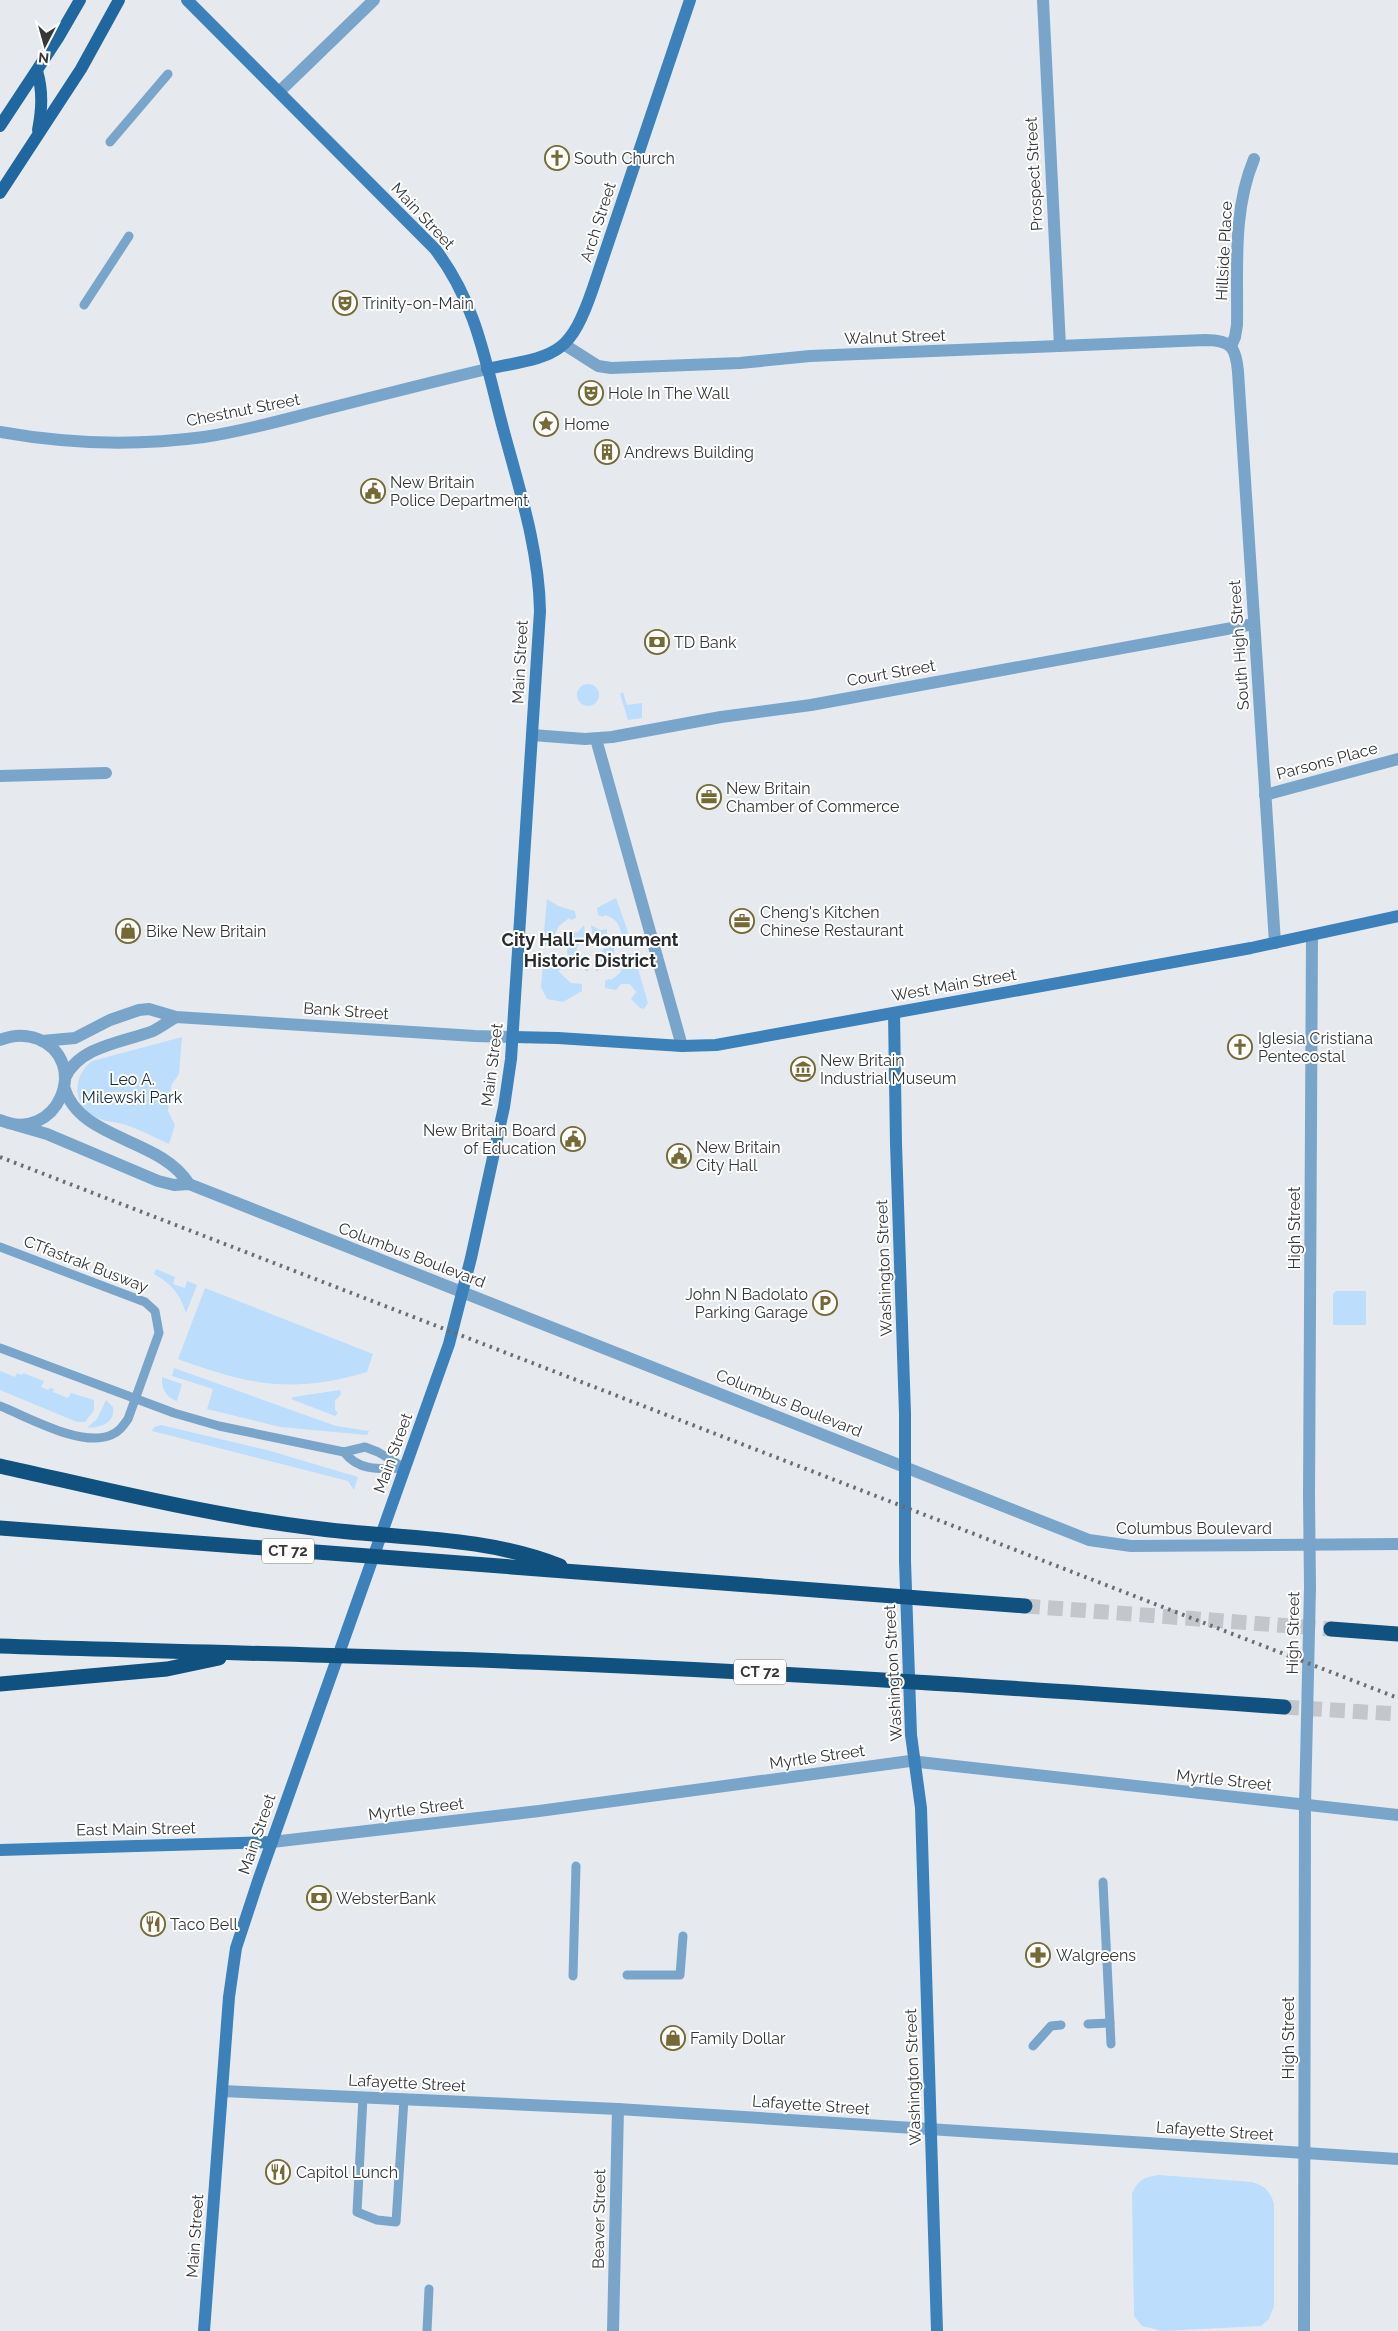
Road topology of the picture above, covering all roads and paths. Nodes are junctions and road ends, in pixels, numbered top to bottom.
1 (80, 0) edge
2 (119, 0) edge
3 (187, 0) edge
4 (374, 0) edge
5 (690, 0) edge
6 (1043, 0) edge
7 (37, 71) junction
8 (168, 74) dead end
9 (279, 92) junction
10 (0, 126) edge
11 (36, 137) junction
12 (110, 142) dead end
13 (1254, 159) dead end
14 (0, 193) edge
15 (129, 236) dead end
16 (84, 305) dead end
17 (564, 345) junction
18 (1060, 346) junction
19 (1231, 346) junction
20 (487, 369) junction
21 (0, 432) edge
22 (1254, 624) junction
23 (532, 736) junction
24 (596, 739) junction
25 (1398, 758) edge
26 (106, 773) dead end
27 (0, 776) edge
28 (1264, 795) junction
29 (1398, 916) edge
30 (1312, 935) junction
31 (1274, 943) junction
32 (894, 1013) junction
33 (176, 1017) junction
34 (513, 1037) junction
35 (0, 1040) edge
36 (42, 1041) junction
37 (682, 1046) junction
38 (65, 1083) junction
39 (0, 1120) edge
40 (16, 1124) junction
41 (189, 1184) junction
42 (0, 1247) edge
43 (463, 1292) junction
44 (0, 1348) edge
45 (135, 1400) junction
46 (0, 1406) edge
47 (344, 1452) junction
48 (0, 1466) edge
49 (905, 1467) junction
50 (405, 1468) junction
51 (0, 1528) edge
52 (1398, 1544) edge
53 (1310, 1545) junction
54 (575, 1572) junction
55 (1025, 1606) tunnel mouth
56 (1331, 1629) tunnel mouth
57 (1398, 1634) edge
58 (0, 1646) edge
59 (234, 1653) junction
60 (0, 1684) edge
61 (1284, 1707) tunnel mouth
62 (915, 1761) junction
63 (1305, 1805) junction
64 (1398, 1815) edge
65 (272, 1842) junction
66 (0, 1850) edge
67 (576, 1866) dead end
68 (1103, 1882) dead end
69 (682, 1936) dead end
70 (627, 1975) dead end
71 (573, 1976) dead end
72 (1110, 2023) junction
73 (1088, 2024) dead end
74 (1061, 2025) dead end
75 (1111, 2044) dead end
76 (1033, 2046) dead end
77 (222, 2090) junction
78 (363, 2097) junction
79 (404, 2099) junction
80 (618, 2109) junction
81 (931, 2128) junction
82 (1304, 2153) junction
83 (1398, 2159) edge
84 (429, 2289) dead end
85 (204, 2331) edge
86 (427, 2331) edge
87 (613, 2331) edge
88 (937, 2331) edge
89 (1304, 2331) edge

1 - 7 main road
2 - 11 main road
3 - 9 main road, Main Street
4 - 9 street
5 - 17 main road, Arch Street
6 - 18 street, Prospect Street
7 - 10 main road
7 - 11 main road
8 - 12 lane
9 - 20 main road, Main Street
11 - 14 main road
13 - 19 street, Hillside Place
15 - 16 lane
17 - 18 street, Walnut Street
17 - 20 main road, Arch Street
18 - 19 street, Walnut Street
19 - 22 street, South High Street
20 - 21 street, Chestnut Street
20 - 23 main road, Main Street
22 - 24 street, Court Street
22 - 28 street, South High Street
23 - 24 street, Court Street
23 - 34 main road, Main Street
24 - 37 street
25 - 28 street, Parsons Place
26 - 27 street
28 - 31 street, South High Street
29 - 30 main road, West Main Street
30 - 31 main road, West Main Street
30 - 53 street, High Street
31 - 32 main road, West Main Street
32 - 37 main road, West Main Street
32 - 49 main road, Washington Street
33 - 34 street, Bank Street
33 - 36 street, Bank Street
33 - 38 street
34 - 37 main road, West Main Street
34 - 43 main road, Main Street
35 - 36 street, Bank Street
36 - 38 street, Columbus Boulevard
38 - 40 street
38 - 41 street, Columbus Boulevard
39 - 40 street, Columbus Boulevard
40 - 41 street, Columbus Boulevard
41 - 43 street, Columbus Boulevard
42 - 45 lane, CTfastrak Busway
43 - 49 street, Columbus Boulevard
43 - 50 main road, Main Street
44 - 45 lane
45 - 46 lane, CTfastrak Busway
45 - 47 lane
47 - 50 lane
47 - 50 lane
48 - 54 highway
49 - 53 street, Columbus Boulevard
49 - 62 main road, Washington Street
50 - 65 main road, Main Street
51 - 54 highway, CT 72
52 - 53 street, Columbus Boulevard
53 - 63 street, High Street
54 - 55 highway, CT 72
56 - 57 highway
58 - 59 highway, CT 72
59 - 60 highway
59 - 61 highway, CT 72
62 - 63 street, Myrtle Street
62 - 65 street, Myrtle Street
62 - 81 main road, Washington Street
63 - 64 street, Myrtle Street
63 - 82 street, High Street
65 - 66 main road, East Main Street
65 - 77 main road, Main Street
67 - 71 lane
68 - 72 lane
69 - 70 lane
72 - 73 lane
72 - 75 lane
74 - 76 lane
77 - 78 street, Lafayette Street
77 - 85 main road, Main Street
78 - 79 street, Lafayette Street
78 - 79 lane
79 - 80 street, Lafayette Street
80 - 81 street, Lafayette Street
80 - 87 street, Beaver Street
81 - 82 street, Lafayette Street
81 - 88 main road, Washington Street
82 - 83 street, Lafayette Street
82 - 89 street, High Street
84 - 86 lane

